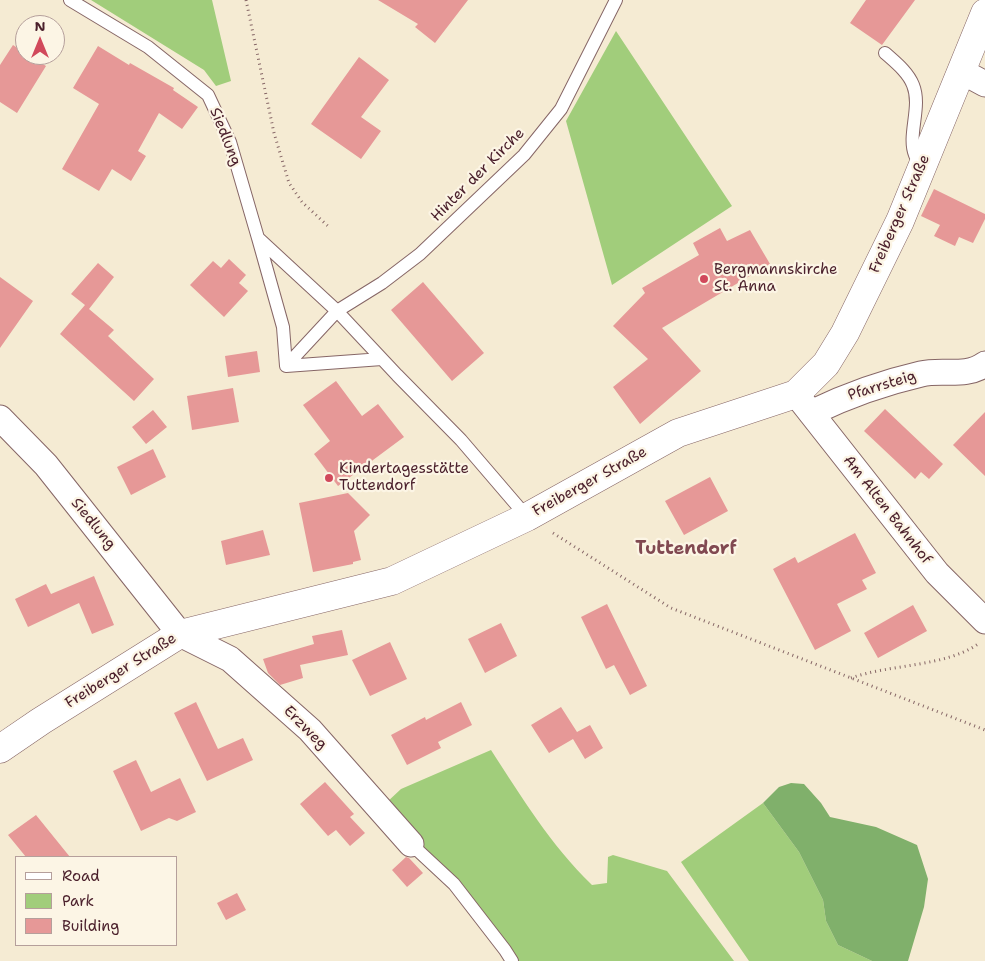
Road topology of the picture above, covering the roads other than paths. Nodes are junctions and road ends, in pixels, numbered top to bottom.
1 (70, 0) edge
2 (616, 0) edge
3 (985, 13) edge
4 (885, 53) dead end
5 (960, 71) junction
6 (985, 84) edge
7 (922, 167) junction
8 (258, 238) junction
9 (337, 311) junction
10 (382, 359) junction
11 (985, 364) edge
12 (286, 366) junction
13 (803, 403) junction
14 (0, 418) edge
15 (527, 517) junction
16 (985, 622) edge
17 (180, 634) junction
18 (0, 749) edge
19 (411, 844) joint
20 (512, 961) edge

1 - 8 lane, Siedlung
2 - 9 lane, Hinter der Kirche
3 - 5 street, Freiberger Straße
4 - 7 lane
5 - 6 street
5 - 7 street, Freiberger Straße
7 - 13 street, Freiberger Straße
8 - 9 lane
8 - 12 lane, Siedlung
9 - 10 lane
9 - 12 lane
10 - 12 lane
10 - 15 lane
11 - 13 street, Pfarrsteig
13 - 15 street, Freiberger Straße
13 - 16 street, Am Alten Bahnhof
14 - 17 street, Siedlung
15 - 17 street, Freiberger Straße
17 - 18 street, Freiberger Straße
17 - 19 street, Erzweg
19 - 20 lane

